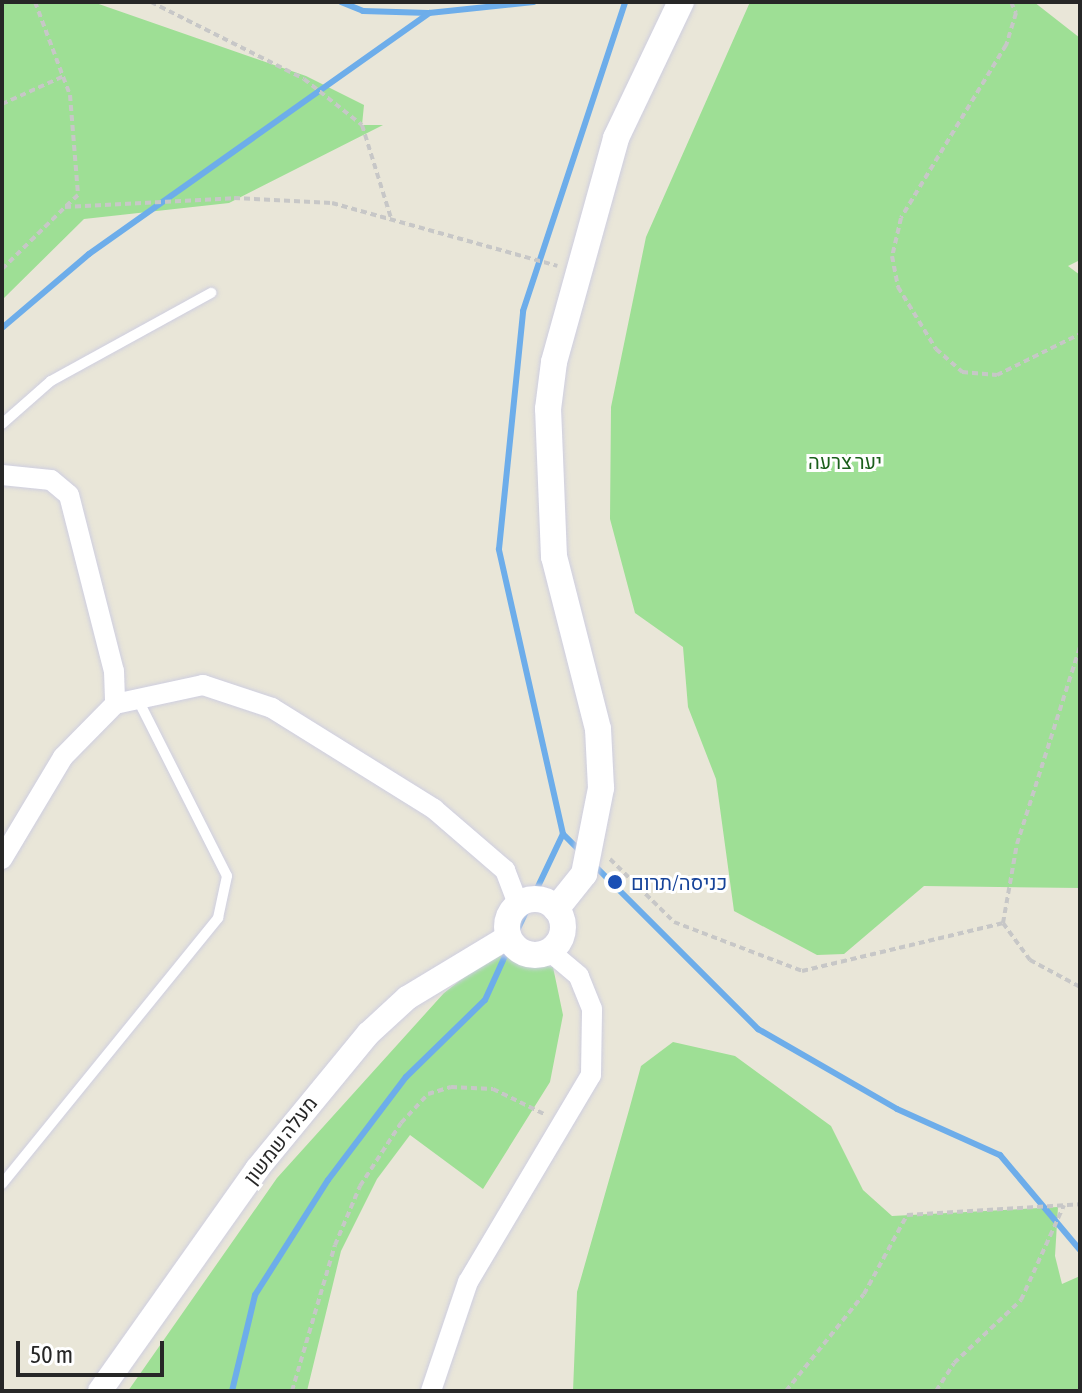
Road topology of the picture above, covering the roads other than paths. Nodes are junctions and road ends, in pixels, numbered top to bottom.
1 (681, 2) edge
2 (211, 293) dead end
3 (2, 424) edge
4 (2, 475) edge
5 (137, 698) junction
6 (115, 704) junction
7 (2, 859) edge
8 (518, 904) junction
9 (556, 909) junction
10 (508, 937) junction
11 (549, 951) junction
12 (2, 1184) edge
13 (100, 1391) edge
14 (431, 1391) edge

1 - 9 main road
2 - 3 lane
4 - 6 street
5 - 6 street
5 - 8 street
5 - 12 lane
6 - 7 street
8 - 9 main road
8 - 10 main road
9 - 11 main road
10 - 11 main road
10 - 13 street, מעלה שמשון
11 - 14 street

